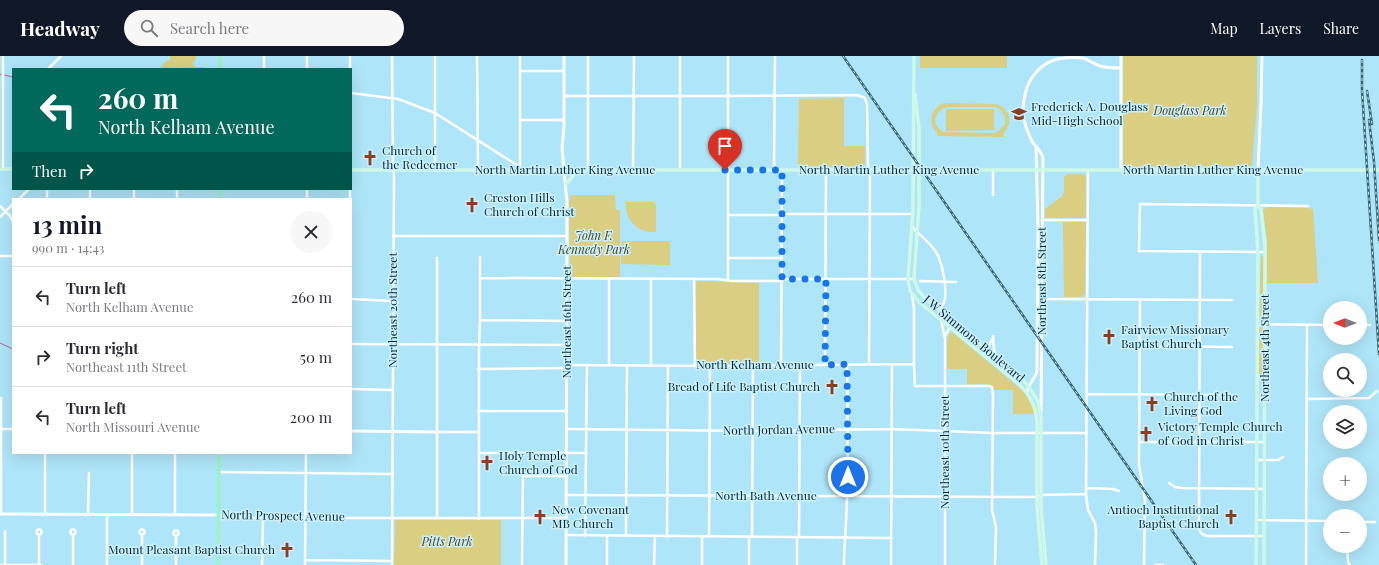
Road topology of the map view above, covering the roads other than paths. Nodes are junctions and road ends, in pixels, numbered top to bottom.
1 (3, 56) edge
2 (61, 56) edge
3 (220, 56) edge
4 (264, 56) edge
5 (307, 56) edge
6 (350, 56) edge
7 (392, 56) edge
8 (435, 56) edge
9 (477, 56) edge
10 (520, 56) edge
11 (564, 56) edge
12 (588, 56) edge
13 (634, 56) edge
14 (680, 56) edge
15 (728, 56) edge
16 (775, 56) edge
17 (914, 56) edge
18 (1121, 56) edge
19 (1262, 56) edge
20 (49, 68) edge
21 (220, 68) edge
22 (264, 68) edge
23 (307, 68) edge
24 (350, 68) edge
25 (1122, 68) junction
26 (520, 71) junction
27 (564, 71) junction
28 (914, 88) junction
29 (352, 93) edge
30 (564, 96) junction
31 (588, 96) junction
32 (634, 96) junction
33 (680, 96) junction
34 (727, 96) junction
35 (774, 96) junction
36 (392, 98) junction
37 (435, 113) junction
38 (520, 120) junction
39 (564, 120) junction
40 (478, 140) junction
41 (1036, 148) junction
42 (2, 169) edge
43 (520, 169) junction
44 (12, 170) edge
45 (352, 170) edge
46 (393, 170) junction
47 (435, 170) junction
48 (478, 170) junction
49 (565, 170) junction
50 (578, 170) junction
51 (588, 170) junction
52 (633, 170) junction
53 (680, 170) junction
54 (728, 170) junction
55 (774, 170) junction
56 (782, 170) junction
57 (826, 170) junction
58 (869, 170) junction
59 (913, 170) junction
60 (919, 170) junction
61 (993, 170) junction
62 (1038, 170) junction
63 (1042, 170) junction
64 (1088, 170) junction
65 (1121, 170) junction
66 (1258, 170) junction
67 (1379, 170) edge
68 (566, 184) junction
69 (28, 190) edge
70 (993, 195) dead end
71 (20, 198) edge
72 (12, 205) edge
73 (1258, 205) junction
74 (0, 206) edge
75 (1308, 206) dead end
76 (6, 212) junction
77 (782, 214) junction
78 (826, 214) junction
79 (870, 214) junction
80 (912, 214) junction
81 (729, 215) junction
82 (0, 217) edge
83 (12, 220) edge
84 (912, 220) junction
85 (1042, 220) junction
86 (1087, 220) junction
87 (917, 232) junction
88 (393, 236) junction
89 (567, 236) junction
90 (1200, 252) junction
91 (1258, 252) junction
92 (1266, 252) junction
93 (0, 256) edge
94 (12, 256) edge
95 (480, 257) dead end
96 (437, 258) dead end
97 (728, 258) junction
98 (782, 258) junction
99 (480, 278) junction
100 (567, 279) junction
101 (609, 279) junction
102 (651, 279) junction
103 (694, 279) junction
104 (826, 279) junction
105 (869, 279) junction
106 (908, 279) junction
107 (914, 279) junction
108 (728, 280) junction
109 (782, 280) junction
110 (920, 282) dead end
111 (944, 282) junction
112 (956, 282) dead end
113 (912, 293) junction
114 (352, 299) edge
115 (1042, 299) junction
116 (1087, 299) junction
117 (1140, 300) junction
118 (1200, 300) junction
119 (1232, 300) dead end
120 (393, 301) junction
121 (922, 304) junction
122 (914, 309) junction
123 (939, 310) junction
124 (949, 318) junction
125 (480, 320) junction
126 (941, 320) junction
127 (567, 321) junction
128 (1258, 324) junction
129 (1265, 324) junction
130 (1307, 325) junction
131 (1323, 325) edge
132 (950, 327) junction
133 (945, 339) junction
134 (352, 344) edge
135 (393, 344) junction
136 (436, 344) junction
137 (479, 344) junction
138 (567, 345) junction
139 (1140, 346) junction
140 (1200, 347) junction
141 (1232, 347) dead end
142 (988, 350) junction
143 (987, 358) junction
144 (1000, 361) junction
145 (847, 364) junction
146 (869, 364) junction
147 (892, 364) junction
148 (914, 364) junction
149 (587, 365) junction
150 (609, 365) junction
151 (627, 365) junction
152 (753, 365) junction
153 (781, 365) junction
154 (800, 365) junction
155 (825, 365) junction
156 (567, 366) junction
157 (651, 366) junction
158 (668, 366) junction
159 (695, 366) junction
160 (710, 366) junction
161 (478, 369) junction
162 (1257, 378) junction
163 (1265, 378) junction
164 (1028, 385) junction
165 (945, 386) junction
166 (352, 389) edge
167 (393, 390) junction
168 (1377, 391) dead end
169 (1027, 393) junction
170 (1087, 394) junction
171 (1140, 394) junction
172 (1200, 394) junction
173 (1232, 394) dead end
174 (1, 398) edge
175 (1307, 399) junction
176 (478, 411) junction
177 (567, 411) junction
178 (1041, 416) junction
179 (1257, 422) junction
180 (1264, 422) junction
181 (1, 429) edge
182 (12, 429) edge
183 (567, 429) junction
184 (586, 429) junction
185 (668, 429) junction
186 (848, 429) junction
187 (892, 429) junction
188 (626, 430) junction
189 (352, 431) edge
190 (393, 431) junction
191 (710, 431) junction
192 (752, 431) junction
193 (799, 431) junction
194 (436, 432) junction
195 (479, 432) junction
196 (945, 432) junction
197 (992, 433) junction
198 (1039, 433) junction
199 (1087, 433) junction
200 (1139, 442) junction
201 (1200, 442) junction
202 (1257, 442) junction
203 (1264, 442) junction
204 (566, 452) junction
205 (479, 453) junction
206 (586, 453) junction
207 (45, 454) edge
208 (132, 454) edge
209 (176, 454) edge
210 (219, 454) edge
211 (306, 454) edge
212 (1283, 457) dead end
213 (1257, 460) junction
214 (1264, 460) junction
215 (218, 472) junction
216 (89, 473) dead end
217 (306, 473) junction
218 (393, 474) junction
219 (566, 476) junction
220 (1169, 483) dead end
221 (1086, 488) junction
222 (1199, 488) junction
223 (1256, 489) junction
224 (1264, 489) junction
225 (1119, 491) dead end
226 (1086, 494) junction
227 (566, 495) junction
228 (586, 495) junction
229 (847, 495) junction
230 (892, 495) junction
231 (626, 496) junction
232 (668, 496) junction
233 (710, 496) junction
234 (752, 496) junction
235 (799, 496) junction
236 (946, 496) junction
237 (993, 496) junction
238 (1039, 496) junction
239 (0, 514) edge
240 (45, 514) junction
241 (88, 514) junction
242 (107, 514) junction
243 (132, 514) junction
244 (175, 514) junction
245 (219, 515) junction
246 (263, 518) junction
247 (305, 518) junction
248 (392, 518) junction
249 (437, 518) junction
250 (566, 518) junction
251 (479, 519) junction
252 (523, 519) junction
253 (1256, 520) junction
254 (1264, 520) junction
255 (1306, 521) junction
256 (1323, 521) edge
257 (1367, 522) edge
258 (1375, 522) dead end
259 (5, 531) dead end
260 (39, 535) dead end
261 (73, 535) dead end
262 (142, 535) dead end
263 (176, 535) dead end
264 (566, 536) junction
265 (585, 536) junction
266 (607, 536) junction
267 (626, 536) junction
268 (654, 536) junction
269 (1256, 536) junction
270 (1264, 536) junction
271 (667, 537) junction
272 (702, 537) junction
273 (709, 537) junction
274 (751, 537) junction
275 (798, 537) junction
276 (845, 537) junction
277 (891, 538) junction
278 (1347, 553) edge
279 (305, 560) junction
280 (392, 561) junction
281 (0, 565) edge
282 (5, 565) edge
283 (40, 565) edge
284 (73, 565) edge
285 (107, 565) edge
286 (142, 565) edge
287 (176, 565) edge
288 (218, 565) edge
289 (262, 565) edge
290 (305, 565) edge
291 (392, 565) edge
292 (522, 565) edge
293 (566, 565) edge
294 (607, 565) edge
295 (654, 565) edge
296 (702, 565) edge
297 (749, 565) edge
298 (797, 565) edge
299 (844, 565) edge
300 (890, 565) edge
301 (945, 565) edge
302 (995, 565) edge
303 (1042, 565) edge
304 (1046, 565) edge
305 (1095, 565) edge
306 (1144, 565) edge
307 (1155, 565) edge
308 (1163, 565) edge
309 (1256, 565) edge
310 (1264, 565) edge
311 (1306, 565) edge
312 (1350, 565) edge

1 - 42 street
2 - 20 street
3 - 21 main road
4 - 22 street
5 - 23 street
6 - 24 street
7 - 36 street, Northeast 20th Street
8 - 37 street
9 - 40 street
10 - 26 street
11 - 27 street, Northeast 16th Street
12 - 31 street
13 - 32 street
14 - 33 street
15 - 34 street
16 - 35 street
17 - 28 main road
18 - 25 street
19 - 66 street, Northeast 4th Street
25 - 41 street, Northeast 8th Street
25 - 65 street
26 - 27 street
26 - 38 street
27 - 30 street, Northeast 16th Street
28 - 59 main road
28 - 60 main road
29 - 36 street
30 - 31 street
30 - 39 street, Northeast 16th Street
31 - 32 street
31 - 51 street
32 - 33 street
32 - 52 street
33 - 34 street
33 - 53 street
34 - 35 street
34 - 54 street
35 - 55 street
35 - 58 street
36 - 37 street
36 - 46 street, Northeast 20th Street
37 - 40 street
37 - 47 street
38 - 39 street
38 - 43 street
39 - 49 street, Northeast 16th Street
40 - 43 street
40 - 48 street
41 - 62 street, Northeast 8th Street
41 - 63 street, Northeast 8th Street
42 - 44 main road
43 - 48 main road, North Martin Luther King Avenue
43 - 49 main road, North Martin Luther King Avenue
45 - 46 main road, North Martin Luther King Avenue
46 - 47 main road, North Martin Luther King Avenue
46 - 88 street, Northeast 20th Street
47 - 48 main road, North Martin Luther King Avenue
49 - 50 main road, North Martin Luther King Avenue
49 - 68 street, Northeast 16th Street
50 - 51 main road, North Martin Luther King Avenue
50 - 68 main road
51 - 52 main road, North Martin Luther King Avenue
52 - 53 main road, North Martin Luther King Avenue
53 - 54 main road, North Martin Luther King Avenue
54 - 55 main road, North Martin Luther King Avenue
54 - 81 street
55 - 56 main road, North Martin Luther King Avenue
56 - 57 main road, North Martin Luther King Avenue
56 - 77 street
57 - 58 main road, North Martin Luther King Avenue
57 - 78 street
58 - 59 main road, North Martin Luther King Avenue
58 - 79 street
59 - 60 main road, North Martin Luther King Avenue
59 - 80 main road
60 - 61 main road, North Martin Luther King Avenue
60 - 87 main road
61 - 62 main road, North Martin Luther King Avenue
61 - 70 street
62 - 63 main road, North Martin Luther King Avenue
62 - 164 street, Northeast 8th Street
63 - 64 main road, North Martin Luther King Avenue
63 - 85 street, Northeast 8th Street
64 - 65 main road, North Martin Luther King Avenue
64 - 86 street
65 - 66 main road, North Martin Luther King Avenue
66 - 67 main road, North Martin Luther King Avenue
66 - 73 main road, Northeast 4th Street
68 - 89 street, Northeast 16th Street
69 - 71 street
72 - 76 street
73 - 75 street
73 - 90 street
73 - 91 main road, Northeast 4th Street
73 - 92 main road, Northeast 4th Street
74 - 76 street
76 - 82 street
76 - 83 street
77 - 78 street
77 - 81 street
77 - 98 street
78 - 79 street
78 - 104 street
79 - 80 street
79 - 105 street
80 - 84 main road
81 - 97 street
84 - 87 street
84 - 106 main road
85 - 86 street
85 - 115 street, Northeast 8th Street
86 - 116 street
87 - 107 main road
87 - 111 street
88 - 89 street
88 - 120 street, Northeast 20th Street
89 - 100 street, Northeast 16th Street
90 - 91 street
90 - 118 street
91 - 92 street
91 - 128 main road, Northeast 4th Street
92 - 129 main road, Northeast 4th Street
93 - 94 street
95 - 99 street
96 - 136 street
97 - 98 street
97 - 108 street
98 - 109 street
99 - 100 street
99 - 125 street
100 - 101 street
100 - 127 street, Northeast 16th Street
101 - 102 street
101 - 150 street
102 - 103 street
102 - 157 street
103 - 108 street
103 - 159 street
104 - 105 street
104 - 109 street
104 - 155 street
105 - 106 street
105 - 146 street
106 - 107 street
106 - 113 main road
107 - 123 main road, J W Simmons Boulevard
108 - 109 street
109 - 153 street
110 - 111 street
111 - 112 street
111 - 123 street
113 - 121 main road, J W Simmons Boulevard
113 - 122 street
114 - 120 street
115 - 116 street
115 - 178 street, Northeast 8th Street
116 - 117 street
116 - 170 street
117 - 118 street
117 - 139 street
118 - 119 street
118 - 140 street
120 - 135 street, Northeast 20th Street
121 - 122 street
121 - 126 main road, J W Simmons Boulevard
122 - 148 street
123 - 124 main road, J W Simmons Boulevard
124 - 132 street, Northeast 10th Street
124 - 142 main road, J W Simmons Boulevard
125 - 127 street
125 - 137 street
126 - 132 main road, J W Simmons Boulevard
126 - 133 street, Northeast 10th Street
127 - 138 street, Northeast 16th Street
128 - 129 street
128 - 162 main road, Northeast 4th Street
129 - 130 street
129 - 163 main road, Northeast 4th Street
130 - 131 street
130 - 175 street
132 - 133 street, Northeast 10th Street
132 - 143 main road, J W Simmons Boulevard
133 - 165 street, Northeast 10th Street
134 - 135 street
135 - 136 street
135 - 167 street, Northeast 20th Street
136 - 137 street
136 - 194 street
137 - 138 street
137 - 161 street
138 - 156 street, Northeast 16th Street
139 - 140 street
139 - 171 street
140 - 141 street
140 - 172 street
142 - 143 street
142 - 144 main road, J W Simmons Boulevard
142 - 144 street
143 - 169 main road, J W Simmons Boulevard
144 - 164 main road, J W Simmons Boulevard
145 - 146 street, North Kelham Avenue
145 - 155 street, North Kelham Avenue
145 - 186 street
146 - 147 street, North Kelham Avenue
147 - 148 street, North Kelham Avenue
147 - 187 street
148 - 165 street
149 - 150 street, North Kelham Avenue
149 - 156 street, North Kelham Avenue
149 - 184 street
150 - 151 street, North Kelham Avenue
151 - 157 street, North Kelham Avenue
151 - 188 street
152 - 153 street, North Kelham Avenue
152 - 160 street, North Kelham Avenue
152 - 192 street
153 - 154 street, North Kelham Avenue
154 - 155 street, North Kelham Avenue
154 - 193 street
156 - 161 street, North Kelham Avenue
156 - 177 street, Northeast 16th Street
157 - 158 street, North Kelham Avenue
158 - 159 street, North Kelham Avenue
158 - 185 street
159 - 160 street, North Kelham Avenue
160 - 191 street
161 - 176 street
162 - 163 main road
162 - 179 main road, Northeast 4th Street
163 - 180 main road, Northeast 4th Street
164 - 169 street, Northeast 8th Street
164 - 178 main road, J W Simmons Boulevard
165 - 196 street, Northeast 10th Street
165 - 197 street
166 - 167 street
167 - 190 street, Northeast 20th Street
168 - 175 street
169 - 198 main road, J W Simmons Boulevard
170 - 171 street
170 - 199 street
171 - 172 street
171 - 200 street
172 - 173 street
172 - 201 street
174 - 181 street
175 - 255 street
176 - 177 street
176 - 195 street
177 - 183 street, Northeast 16th Street
178 - 198 main road, J W Simmons Boulevard
179 - 180 main road
179 - 202 main road, Northeast 4th Street
180 - 203 main road, Northeast 4th Street
181 - 182 street
181 - 239 street
183 - 184 street, North Jordan Avenue
183 - 204 street, Northeast 16th Street
184 - 188 street, North Jordan Avenue
184 - 206 street
185 - 188 street, North Jordan Avenue
185 - 191 street, North Jordan Avenue
185 - 232 street
186 - 187 street, North Jordan Avenue
186 - 193 street, North Jordan Avenue
186 - 229 street
187 - 196 street, North Jordan Avenue
187 - 230 street
188 - 231 street
189 - 190 street
190 - 194 street
190 - 218 street, Northeast 20th Street
191 - 192 street, North Jordan Avenue
191 - 233 street
192 - 193 street, North Jordan Avenue
192 - 234 street
193 - 235 street
194 - 195 street
194 - 249 street
195 - 205 street
196 - 197 street, North Jordan Avenue
196 - 236 street, Northeast 10th Street
197 - 198 street, North Jordan Avenue
197 - 237 street
198 - 199 street, North Jordan Avenue
198 - 238 main road
199 - 221 street
200 - 201 street
200 - 306 street
201 - 202 street
201 - 222 street
202 - 203 street
202 - 213 main road, Northeast 4th Street
203 - 214 main road, Northeast 4th Street
204 - 205 street
204 - 206 street
204 - 219 street, Northeast 16th Street
205 - 251 street
206 - 228 street
207 - 240 street
208 - 243 street
209 - 244 street
210 - 215 main road
211 - 217 street
212 - 214 street
213 - 214 street
213 - 223 main road, Northeast 4th Street
214 - 224 main road, Northeast 4th Street
215 - 217 street
215 - 245 main road
216 - 241 street
217 - 218 street
217 - 247 street
218 - 248 street, Northeast 20th Street
219 - 227 street, Northeast 16th Street
219 - 252 street
220 - 222 street
221 - 225 street
221 - 226 street
222 - 223 street
222 - 269 street
223 - 224 street
223 - 253 main road, Northeast 4th Street
224 - 254 main road, Northeast 4th Street
226 - 238 street, North Bath Avenue
226 - 305 street
227 - 228 street, North Bath Avenue
227 - 250 street, Northeast 16th Street
228 - 231 street, North Bath Avenue
228 - 265 street
229 - 230 street, North Bath Avenue
229 - 235 street, North Bath Avenue
229 - 276 street
230 - 236 street, North Bath Avenue
230 - 277 street
231 - 232 street, North Bath Avenue
231 - 267 street
232 - 233 street, North Bath Avenue
232 - 271 street
233 - 234 street, North Bath Avenue
233 - 273 street
234 - 235 street, North Bath Avenue
234 - 274 street
235 - 275 street
236 - 237 street, North Bath Avenue
236 - 301 street, Northeast 10th Street
237 - 238 street, North Bath Avenue
237 - 302 street
238 - 303 main road
238 - 304 main road
239 - 240 street, North Prospect Avenue
240 - 241 street, North Prospect Avenue
241 - 242 street, North Prospect Avenue
242 - 243 street, North Prospect Avenue
242 - 285 street
243 - 244 street, North Prospect Avenue
244 - 245 street, North Prospect Avenue
245 - 246 street, North Prospect Avenue
245 - 288 main road
246 - 247 street, North Prospect Avenue
246 - 289 street
247 - 248 street, North Prospect Avenue
247 - 279 street
248 - 249 street, North Prospect Avenue
248 - 280 street, Northeast 20th Street
249 - 251 street, North Prospect Avenue
250 - 252 street, North Prospect Avenue
250 - 264 street, Northeast 16th Street
251 - 252 street, North Prospect Avenue
252 - 292 street
253 - 254 street
253 - 269 main road, Northeast 4th Street
254 - 255 street
254 - 270 main road, Northeast 4th Street
255 - 256 street
255 - 311 street
257 - 258 street
259 - 282 street
260 - 283 street
261 - 284 street
262 - 286 street
263 - 287 street
264 - 265 street
264 - 293 street, Northeast 16th Street
265 - 266 street
266 - 267 street
266 - 294 street
267 - 268 street
268 - 271 street
268 - 295 street
269 - 270 street
269 - 309 main road, Northeast 4th Street
270 - 310 main road, Northeast 4th Street
271 - 272 street
272 - 273 street
272 - 296 street
273 - 274 street
274 - 275 street
274 - 297 street
275 - 276 street
275 - 298 street
276 - 277 street
276 - 299 street
277 - 300 street
278 - 312 street
279 - 280 street
279 - 290 street
280 - 291 street, Northeast 20th Street
281 - 282 street
282 - 283 street
307 - 308 street

